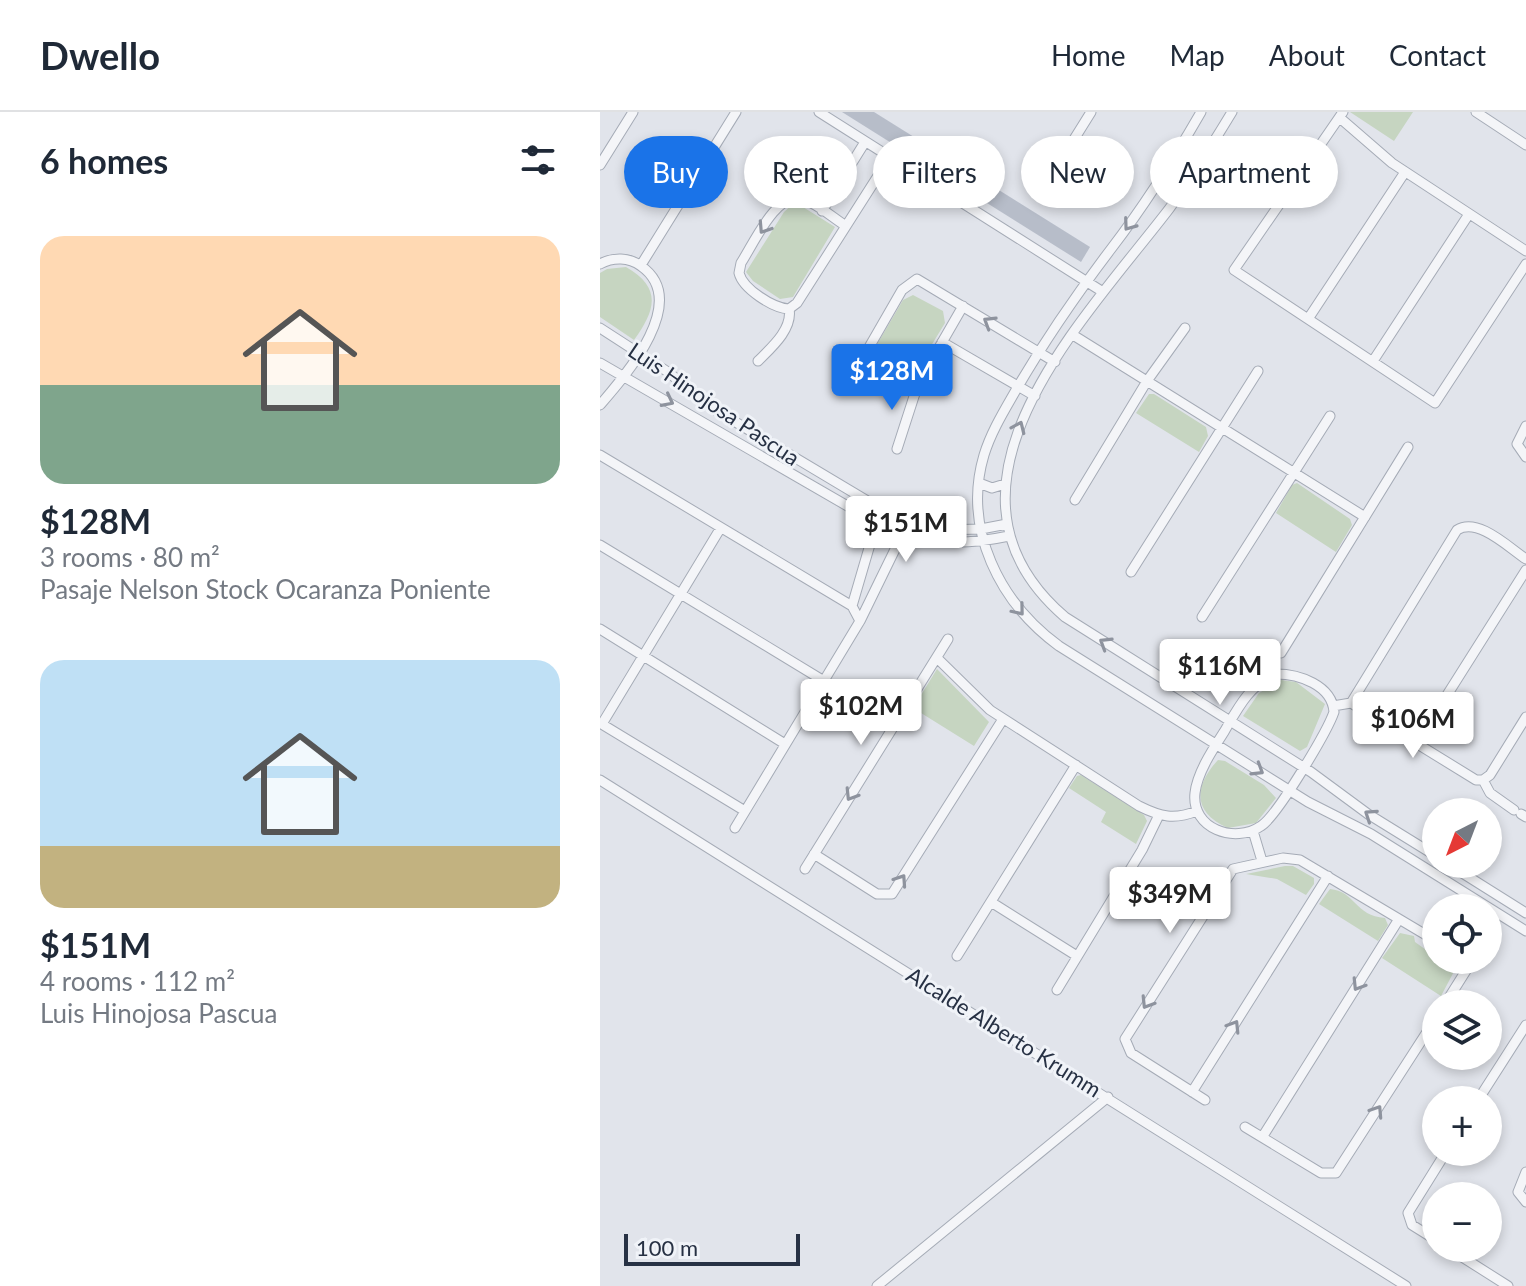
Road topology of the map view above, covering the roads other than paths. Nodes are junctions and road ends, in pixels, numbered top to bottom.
1 (633, 112) edge
2 (736, 112) edge
3 (819, 112) edge
4 (1091, 112) edge
5 (1201, 112) edge
6 (1232, 112) edge
7 (1476, 112) edge
8 (1342, 115) edge
9 (1076, 136) edge
10 (865, 142) junction
11 (1526, 145) edge
12 (873, 147) edge
13 (600, 165) edge
14 (1405, 172) junction
15 (873, 184) edge
16 (970, 208) edge
17 (822, 211) junction
18 (1469, 214) junction
19 (846, 226) junction
20 (1526, 251) edge
21 (600, 264) edge
22 (1526, 264) edge
23 (641, 265) junction
24 (1085, 281) junction
25 (1103, 292) junction
26 (963, 306) junction
27 (789, 309) junction
28 (1308, 319) junction
29 (600, 328) edge
30 (1185, 328) dead end
31 (1073, 335) junction
32 (942, 342) junction
33 (1038, 352) junction
34 (639, 353) junction
35 (758, 361) dead end
36 (864, 361) junction
37 (1373, 361) junction
38 (1055, 362) junction
39 (600, 363) edge
40 (1258, 371) dead end
41 (622, 377) junction
42 (1147, 381) junction
43 (918, 384) junction
44 (1018, 386) junction
45 (844, 390) dead end
46 (1035, 396) junction
47 (600, 405) edge
48 (1330, 416) dead end
49 (1526, 426) edge
50 (1222, 428) junction
51 (1408, 447) dead end
52 (897, 449) dead end
53 (600, 455) edge
54 (1526, 457) edge
55 (1294, 472) junction
56 (979, 483) junction
57 (1005, 484) junction
58 (1075, 500) dead end
59 (1365, 517) junction
60 (876, 524) junction
61 (1007, 524) junction
62 (720, 529) junction
63 (981, 529) junction
64 (902, 535) junction
65 (1009, 536) junction
66 (984, 541) junction
67 (600, 545) edge
68 (1526, 559) edge
69 (1526, 570) edge
70 (1131, 572) dead end
71 (681, 594) junction
72 (852, 606) junction
73 (1202, 617) dead end
74 (860, 621) junction
75 (600, 629) edge
76 (948, 639) dead end
77 (1281, 653) dead end
78 (643, 656) junction
79 (937, 658) junction
80 (824, 681) junction
81 (1351, 703) junction
82 (1442, 703) dead end
83 (1333, 706) junction
84 (1526, 717) edge
85 (1003, 719) junction
86 (1230, 721) junction
87 (601, 723) edge
88 (785, 744) junction
89 (1216, 745) junction
90 (1076, 765) junction
91 (1302, 767) junction
92 (600, 780) edge
93 (1483, 780) junction
94 (1289, 789) junction
95 (745, 811) junction
96 (1197, 811) junction
97 (1520, 814) edge
98 (1159, 815) junction
99 (735, 828) dead end
100 (1253, 831) junction
101 (1422, 847) edge
102 (814, 854) junction
103 (1262, 861) junction
104 (805, 869) dead end
105 (1328, 876) junction
106 (1470, 878) edge
107 (991, 902) junction
108 (1526, 913) edge
109 (1399, 919) junction
110 (1526, 931) edge
111 (1422, 933) edge
112 (957, 956) dead end
113 (1077, 956) junction
114 (1057, 990) dead end
115 (1526, 1025) edge
116 (1422, 1040) edge
117 (1487, 1086) edge
118 (1192, 1092) junction
119 (1108, 1097) junction
120 (1205, 1100) dead end
121 (1245, 1127) dead end
122 (1263, 1136) junction
123 (1526, 1172) edge
124 (1422, 1191) edge
125 (1526, 1202) edge
126 (1422, 1231) edge
127 (1470, 1262) edge
128 (877, 1286) edge
129 (1406, 1286) edge
130 (1508, 1286) edge

1 - 13 street
2 - 23 street
3 - 10 street
4 - 9 street
5 -> 24 street
6 - 25 street
7 - 11 street
8 - 14 street
8 - 28 street
10 - 12 street
10 - 17 street
14 - 18 street
14 - 28 street
15 - 19 street
16 - 24 street
17 - 19 street
17 -> 27 street
18 - 20 street
18 - 37 street
19 - 27 street
21 - 23 street
22 - 37 street
23 - 34 street
24 - 25 street
24 - 33 street
25 - 31 street
26 - 32 street
33 -> 26 street
26 - 36 street
27 - 35 street
28 - 37 street
29 - 34 street, Luis Hinojosa Pascua
30 - 42 street
31 - 38 street
31 - 42 street
32 - 43 street
32 - 44 street
33 - 38 street
33 - 44 street
34 - 41 street
34 - 63 street, Luis Hinojosa Pascua
36 - 43 street
36 - 45 street
38 - 46 street
39 - 41 street, Luis Hinojosa Pascua
40 - 50 street
41 - 47 street
41 -> 60 street, Luis Hinojosa Pascua
42 - 50 street
42 - 58 street
43 - 52 street
44 - 46 street
44 - 56 street
57 -> 46 street
48 - 55 street
49 - 54 street
50 - 55 street
50 - 70 street
51 - 59 street
53 - 62 street
55 - 59 street
55 - 73 street
56 - 57 street
56 - 63 street
57 - 61 street
59 - 77 street
60 - 64 street, Luis Hinojosa Pascua
60 - 72 street
61 - 63 street, Luis Hinojosa Pascua
61 - 65 street
62 - 71 street
62 - 72 street
63 - 66 street
64 - 66 street, Luis Hinojosa Pascua
64 - 74 street
65 - 66 street, Luis Hinojosa Pascua
86 -> 65 street
66 -> 89 street
67 - 71 street
68 - 81 street
69 - 82 street
71 - 78 street
71 - 80 street
72 - 74 street
74 - 80 street
75 - 78 street
76 - 79 street
78 - 87 street
78 - 88 street
79 - 85 street
79 -> 102 street
80 - 88 street
81 - 83 street
81 - 93 street
83 - 86 street
83 - 91 street
84 - 93 street
85 - 90 street
102 -> 85 street
86 - 89 street
86 - 91 street
87 - 95 street
88 - 95 street
89 -> 94 street
89 - 96 street
90 - 98 street
90 - 107 street
91 - 94 street
101 -> 91 street
92 - 119 street, Alcalde Alberto Krumm
93 - 97 street
94 - 100 street
94 - 110 street
95 - 99 street
96 - 98 street
96 - 100 street
98 - 113 street
100 - 103 street
102 - 104 street
103 - 105 street
103 -> 118 street
105 - 109 street
118 -> 105 street
106 - 108 street
107 - 112 street
107 - 113 street
109 - 111 street
109 -> 122 street
113 - 114 street
115 - 117 street
122 -> 116 street
118 - 120 street
119 - 128 street
119 - 129 street, Alcalde Alberto Krumm
121 - 122 street
123 - 125 street
124 - 126 street
127 - 130 street

